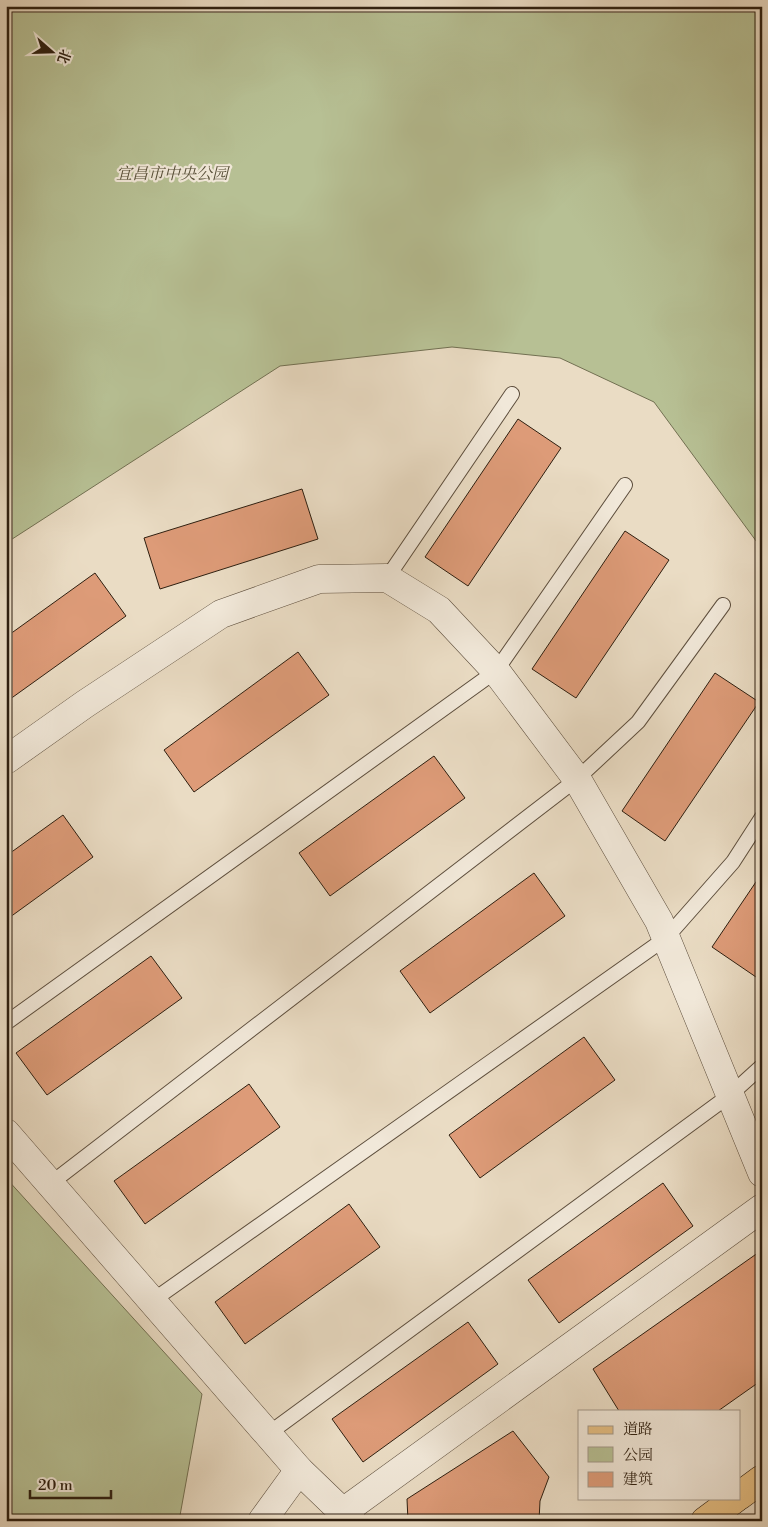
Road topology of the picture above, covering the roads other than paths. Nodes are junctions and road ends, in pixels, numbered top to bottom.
1 (512, 394) dead end
2 (625, 485) dead end
3 (386, 578) junction
4 (723, 605) dead end
5 (496, 671) junction
6 (6, 760) edge
7 (577, 779) junction
8 (762, 817) edge
9 (666, 938) junction
10 (6, 1023) edge
11 (762, 1066) edge
12 (730, 1096) junction
13 (6, 1133) edge
14 (762, 1173) edge
15 (50, 1184) junction
16 (762, 1208) edge
17 (152, 1301) junction
18 (268, 1434) junction
19 (298, 1470) junction
20 (762, 1479) edge
21 (740, 1495) edge
22 (733, 1500) edge
23 (347, 1516) edge
24 (262, 1521) edge
25 (705, 1521) edge

1 - 3 lane
2 - 5 lane
3 - 5 street
3 - 6 street
4 - 7 lane
5 - 7 street
5 - 10 lane
7 - 9 street
7 - 15 lane
8 - 9 lane
9 - 12 street
9 - 17 lane
11 - 12 lane
12 - 14 street
12 - 18 lane
13 - 15 street
15 - 17 street
16 - 23 street
17 - 18 street
18 - 19 street
19 - 23 street
19 - 24 street
20 - 21 main road
22 - 25 main road

